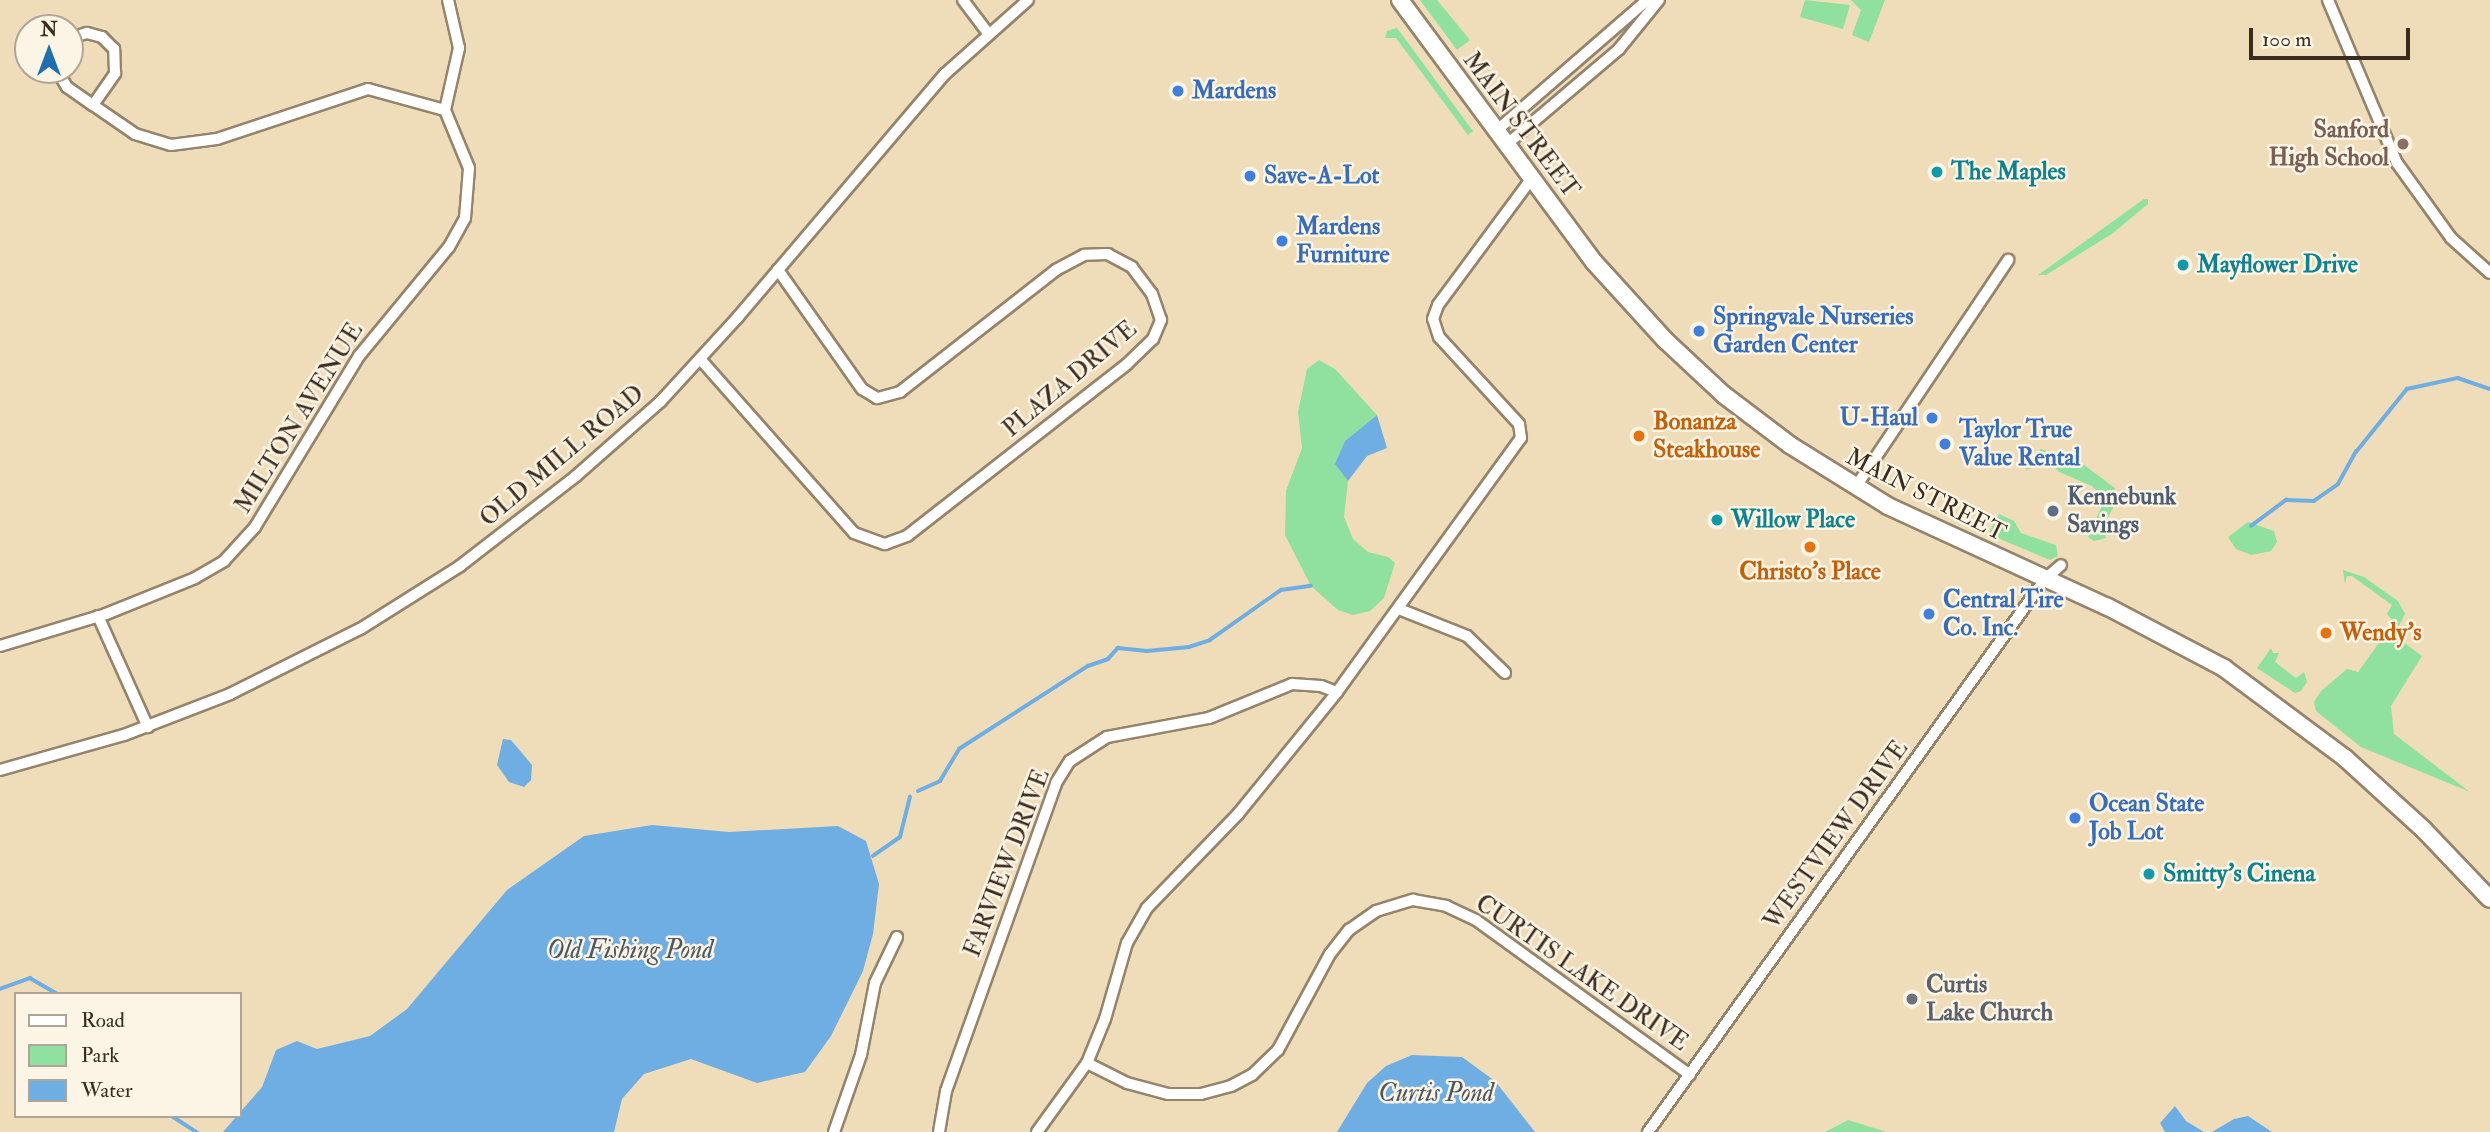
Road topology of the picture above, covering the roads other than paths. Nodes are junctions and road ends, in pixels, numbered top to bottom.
1 (448, 0) edge
2 (963, 0) edge
3 (1028, 0) edge
4 (1400, 0) edge
5 (1647, 0) edge
6 (1659, 0) edge
7 (2328, 0) edge
8 (987, 32) junction
9 (84, 34) edge
10 (65, 84) edge
11 (93, 105) junction
12 (445, 110) junction
13 (1496, 131) junction
14 (1506, 145) junction
15 (1532, 178) junction
16 (2008, 260) dead end
17 (778, 270) junction
18 (2490, 272) edge
19 (701, 360) junction
20 (1855, 488) junction
21 (2061, 565) dead end
22 (2045, 579) junction
23 (1399, 609) junction
24 (98, 616) junction
25 (0, 646) edge
26 (1505, 673) dead end
27 (1337, 692) junction
28 (148, 727) junction
29 (0, 770) edge
30 (2490, 899) edge
31 (897, 937) dead end
32 (1087, 1063) junction
33 (1690, 1075) junction
34 (834, 1132) edge
35 (939, 1132) edge
36 (1037, 1132) edge
37 (1648, 1132) edge

1 - 12 street
2 - 8 street
3 - 8 street, OLD MILL ROAD
4 - 13 highway, MAIN STREET
5 - 13 street
6 - 14 street
7 - 18 street
8 - 17 street, OLD MILL ROAD
9 - 11 street
10 - 11 street
11 - 12 street
12 - 24 street, MILTON AVENUE
13 - 14 highway, MAIN STREET
14 - 15 highway, MAIN STREET
15 - 20 highway, MAIN STREET
15 - 23 street
16 - 20 street
17 - 19 street, OLD MILL ROAD
17 - 19 street, PLAZA DRIVE
19 - 28 street, OLD MILL ROAD
20 - 22 highway, MAIN STREET
21 - 22 street, WESTVIEW DRIVE
22 - 30 highway, MAIN STREET
22 - 33 street, WESTVIEW DRIVE
23 - 26 street
23 - 27 street
24 - 25 street, MILTON AVENUE
24 - 28 street
27 - 32 street
27 - 35 street, FARVIEW DRIVE
28 - 29 street, OLD MILL ROAD
31 - 34 street
32 - 33 street, CURTIS LAKE DRIVE
32 - 36 street
33 - 37 street, WESTVIEW DRIVE

